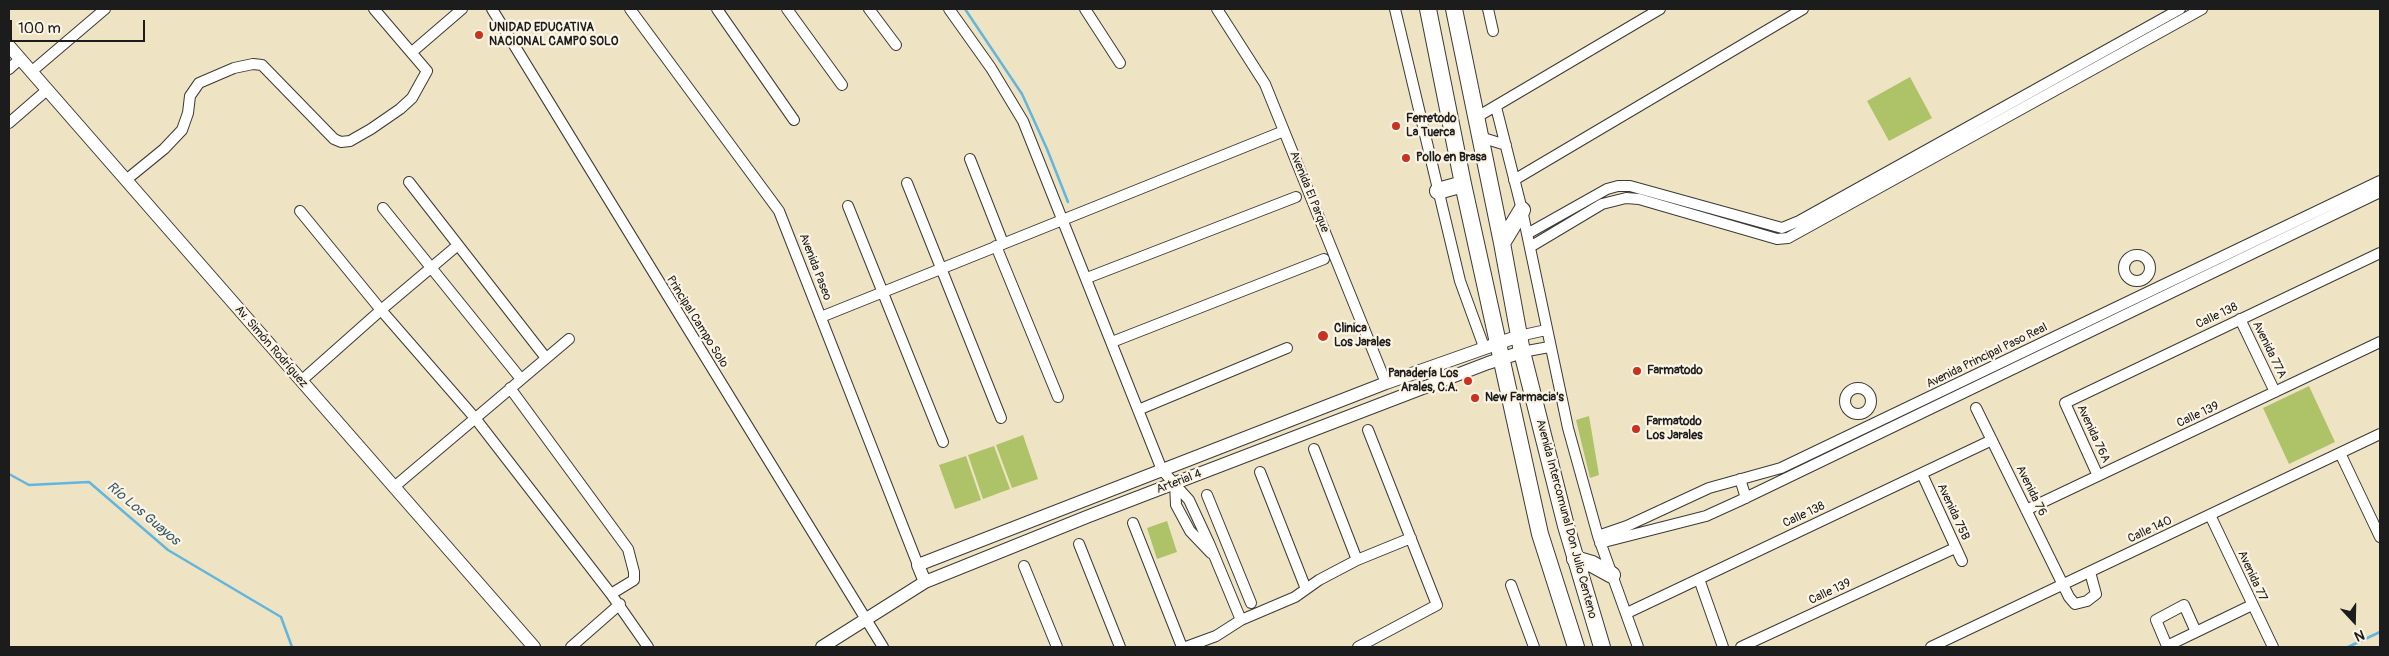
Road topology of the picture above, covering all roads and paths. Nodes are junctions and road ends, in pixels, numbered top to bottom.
1 (105, 9) edge
2 (374, 9) edge
3 (462, 9) edge
4 (492, 9) edge
5 (630, 9) edge
6 (717, 9) edge
7 (787, 9) edge
8 (869, 9) edge
9 (949, 9) edge
10 (1085, 9) edge
11 (1217, 9) edge
12 (1395, 9) edge
13 (1428, 9) edge
14 (1454, 9) edge
15 (1488, 9) edge
16 (1660, 9) edge
17 (1804, 9) edge
18 (2180, 9) edge
19 (2202, 9) edge
20 (1493, 30) dead end
21 (896, 45) dead end
22 (9, 46) edge
23 (412, 52) junction
24 (20, 59) junction
25 (1120, 63) dead end
26 (9, 69) edge
27 (31, 72) junction
28 (842, 85) dead end
29 (47, 90) junction
30 (1496, 107) junction
31 (1476, 117) junction
32 (794, 120) dead end
33 (9, 123) edge
34 (1284, 131) junction
35 (1480, 137) junction
36 (1506, 145) junction
37 (1924, 157) junction
38 (970, 159) dead end
39 (126, 180) junction
40 (1514, 180) junction
41 (2380, 180) edge
42 (409, 182) dead end
43 (907, 183) dead end
44 (1462, 184) junction
45 (1438, 191) junction
46 (2380, 192) edge
47 (1296, 197) dead end
48 (848, 206) dead end
49 (383, 208) dead end
50 (1522, 210) junction
51 (300, 211) dead end
52 (1063, 219) junction
53 (1783, 233) junction
54 (1527, 234) junction
55 (1502, 243) junction
56 (458, 245) junction
57 (1000, 245) junction
58 (1530, 247) junction
59 (2380, 253) edge
60 (1324, 259) dead end
61 (431, 268) junction
62 (941, 268) junction
63 (1087, 278) junction
64 (2144, 279) dead end
65 (883, 292) junction
66 (2145, 294) junction
67 (2150, 304) junction
68 (381, 310) junction
69 (821, 317) junction
70 (2240, 319) junction
71 (1546, 330) junction
72 (1519, 336) junction
73 (569, 339) dead end
74 (1112, 342) junction
75 (2380, 342) edge
76 (1549, 347) junction
77 (1287, 348) dead end
78 (1493, 349) junction
79 (1522, 352) junction
80 (546, 358) junction
81 (521, 379) junction
82 (302, 381) junction
83 (1386, 383) junction
84 (510, 388) junction
85 (2275, 392) junction
86 (1058, 397) dead end
87 (1393, 399) junction
88 (2064, 403) joint
89 (1976, 408) dead end
90 (1138, 410) junction
91 (1863, 413) dead end
92 (475, 418) junction
93 (1001, 418) dead end
94 (1866, 428) junction
95 (1368, 430) dead end
96 (2380, 434) edge
97 (1871, 439) junction
98 (1992, 440) junction
99 (943, 442) dead end
100 (1314, 449) dead end
101 (2340, 453) junction
102 (1162, 470) junction
103 (1260, 472) dead end
104 (1922, 474) junction
105 (2098, 476) junction
106 (1740, 480) junction
107 (1175, 483) junction
108 (394, 487) junction
109 (1207, 494) dead end
110 (1746, 498) junction
111 (2026, 510) junction
112 (2210, 515) junction
113 (1133, 523) dead end
114 (2378, 525) edge
115 (2380, 537) edge
116 (1411, 538) junction
117 (1599, 540) junction
118 (1079, 544) dead end
119 (1956, 548) junction
120 (1575, 559) junction
121 (1357, 560) junction
122 (1962, 561) dead end
123 (918, 566) junction
124 (1024, 566) dead end
125 (1238, 570) junction
126 (2090, 572) junction
127 (1612, 575) junction
128 (1222, 576) junction
129 (1699, 579) junction
130 (925, 582) junction
131 (1511, 585) dead end
132 (2063, 585) junction
133 (1306, 589) junction
134 (612, 594) junction
135 (1251, 603) dead end
136 (620, 604) junction
137 (2252, 605) junction
138 (1627, 613) junction
139 (866, 619) junction
140 (1240, 620) junction
141 (2196, 632) dead end
142 (1216, 636) junction
143 (534, 647) edge
144 (571, 647) edge
145 (648, 647) edge
146 (822, 647) edge
147 (883, 647) edge
148 (1057, 647) edge
149 (1120, 647) edge
150 (1182, 647) edge
151 (1186, 647) edge
152 (1220, 647) edge
153 (1358, 647) edge
154 (1534, 647) edge
155 (1576, 647) edge
156 (1602, 647) edge
157 (1638, 647) edge
158 (1723, 647) edge
159 (1741, 647) edge
160 (1931, 647) edge
161 (2272, 647) edge

1 - 27 street
2 - 23 street
3 - 23 street
4 - 139 street, Principal Campo Solo
5 - 69 street, Avenida Paseo
6 - 32 street
7 - 28 street
8 - 21 street
9 - 52 street
10 - 25 street
11 - 34 street, Avenida El Parque
12 - 45 street, Avenida Intercomunal Don Julio Centeno
13 - 44 main road, Avenida Intercomunal Don Julio Centeno
14 - 31 main road, Avenida Intercomunal Don Julio Centeno
15 - 20 street
16 - 30 street
17 - 40 street
18 - 37 street
19 - 37 street
22 - 24 street, Av. Simón Rodríguez
23 - 39 street
24 - 26 street
24 - 27 street, Av. Simón Rodríguez
27 - 29 street, Av. Simón Rodríguez
29 - 33 street
29 - 39 street, Av. Simón Rodríguez
30 - 31 street
30 - 36 street, Avenida Intercomunal Don Julio Centeno
31 - 35 main road, Avenida Intercomunal Don Julio Centeno
34 - 52 street
34 - 83 street, Avenida El Parque
35 - 36 street
35 - 55 main road, Avenida Intercomunal Don Julio Centeno
36 - 40 street, Avenida Intercomunal Don Julio Centeno
37 - 53 street
38 - 57 street
39 - 82 street, Av. Simón Rodríguez
40 - 50 street, Avenida Intercomunal Don Julio Centeno
41 - 66 street, Avenida Principal Paso Real
42 - 56 street
43 - 62 street
44 - 45 main road
44 - 78 main road, Avenida Intercomunal Don Julio Centeno
45 - 78 street, Avenida Intercomunal Don Julio Centeno
46 - 67 street, Avenida Principal Paso Real
47 - 63 street
48 - 65 street
49 - 61 street
50 - 54 street, Avenida Intercomunal Don Julio Centeno
50 - 55 main road
51 - 68 street
52 - 57 street
52 - 63 street
53 - 54 street
53 - 58 street
54 - 58 street, Avenida Intercomunal Don Julio Centeno
55 - 72 main road, Avenida Intercomunal Don Julio Centeno
56 - 61 street
56 - 80 street
57 - 62 street
57 - 86 street
58 - 71 street, Avenida Intercomunal Don Julio Centeno
59 - 70 street, Calle 138
60 - 74 street
61 - 68 street
61 - 81 street
62 - 65 street
62 - 93 street
63 - 74 street
64 - 66 street
65 - 69 street
65 - 99 street
66 - 67 street
66 - 94 street, Avenida Principal Paso Real
67 - 97 street, Avenida Principal Paso Real
68 - 82 street
68 - 92 street
69 - 123 street, Avenida Paseo
70 - 85 street, Avenida 77A
70 - 88 street, Calle 138
71 - 72 street, Arterial 4
71 - 76 street, Avenida Intercomunal Don Julio Centeno
72 - 78 street, Arterial 4
72 - 79 main road, Avenida Intercomunal Don Julio Centeno
73 - 80 street
74 - 90 street
75 - 85 street, Calle 139
76 - 79 street, Arterial 4
76 - 117 street, Avenida Intercomunal Don Julio Centeno
77 - 90 street
78 - 79 street, Arterial 4
78 - 83 street, Arterial 4
78 - 87 street, Arterial 4
78 - 155 main road, Avenida Intercomunal Don Julio Centeno
79 - 120 main road, Avenida Intercomunal Don Julio Centeno
80 - 81 street
81 - 84 street
82 - 108 street, Av. Simón Rodríguez
83 - 87 street
83 - 102 street, Arterial 4
84 - 92 street
84 - 134 street
85 - 105 street, Calle 139
87 - 107 street, Arterial 4
88 - 105 street, Avenida 76A
89 - 98 street, Avenida 76
90 - 102 street
91 - 94 street
92 - 108 street
92 - 134 street
94 - 97 street
94 - 106 street, Avenida Principal Paso Real
95 - 116 street
96 - 101 street, Calle 140
97 - 110 street, Avenida Principal Paso Real
98 - 104 street, Calle 138
98 - 111 street, Avenida 76
100 - 121 street
101 - 112 street, Calle 140
101 - 114 street
102 - 107 street
102 - 123 street, Arterial 4
103 - 133 street
104 - 119 street, Avenida 75B
104 - 129 street, Calle 138
105 - 111 street, Calle 139
106 - 110 street
106 - 117 street, Avenida Principal Paso Real
107 - 128 street
107 - 130 street, Arterial 4
108 - 143 street, Av. Simón Rodríguez
109 - 125 street
110 - 117 street, Avenida Principal Paso Real
111 - 132 street, Avenida 76
112 - 126 street, Calle 140
112 - 137 street, Avenida 77
113 - 150 street
114 - 115 street
116 - 121 street
116 - 153 street
117 - 127 street, Avenida Intercomunal Don Julio Centeno
118 - 149 street
119 - 122 street, Avenida 75B
119 - 159 street, Calle 139
120 - 127 main road
120 - 156 main road, Avenida Intercomunal Don Julio Centeno
121 - 133 street
123 - 130 street
124 - 148 street
125 - 128 street
125 - 135 street
126 - 132 street, Calle 140
126 - 132 street, Avenida 76
127 - 138 street, Avenida Intercomunal Don Julio Centeno
128 - 140 street
129 - 138 street, Calle 138
129 - 158 street
130 - 139 street, Arterial 4
131 - 154 street
132 - 160 street, Calle 140
133 - 140 street
134 - 136 street
136 - 144 street
136 - 145 street
137 - 141 street
137 - 161 street, Avenida 77
138 - 157 street, Avenida Intercomunal Don Julio Centeno
139 - 146 street, Arterial 4
139 - 147 street, Principal Campo Solo
140 - 142 street
142 - 151 street
142 - 152 street

